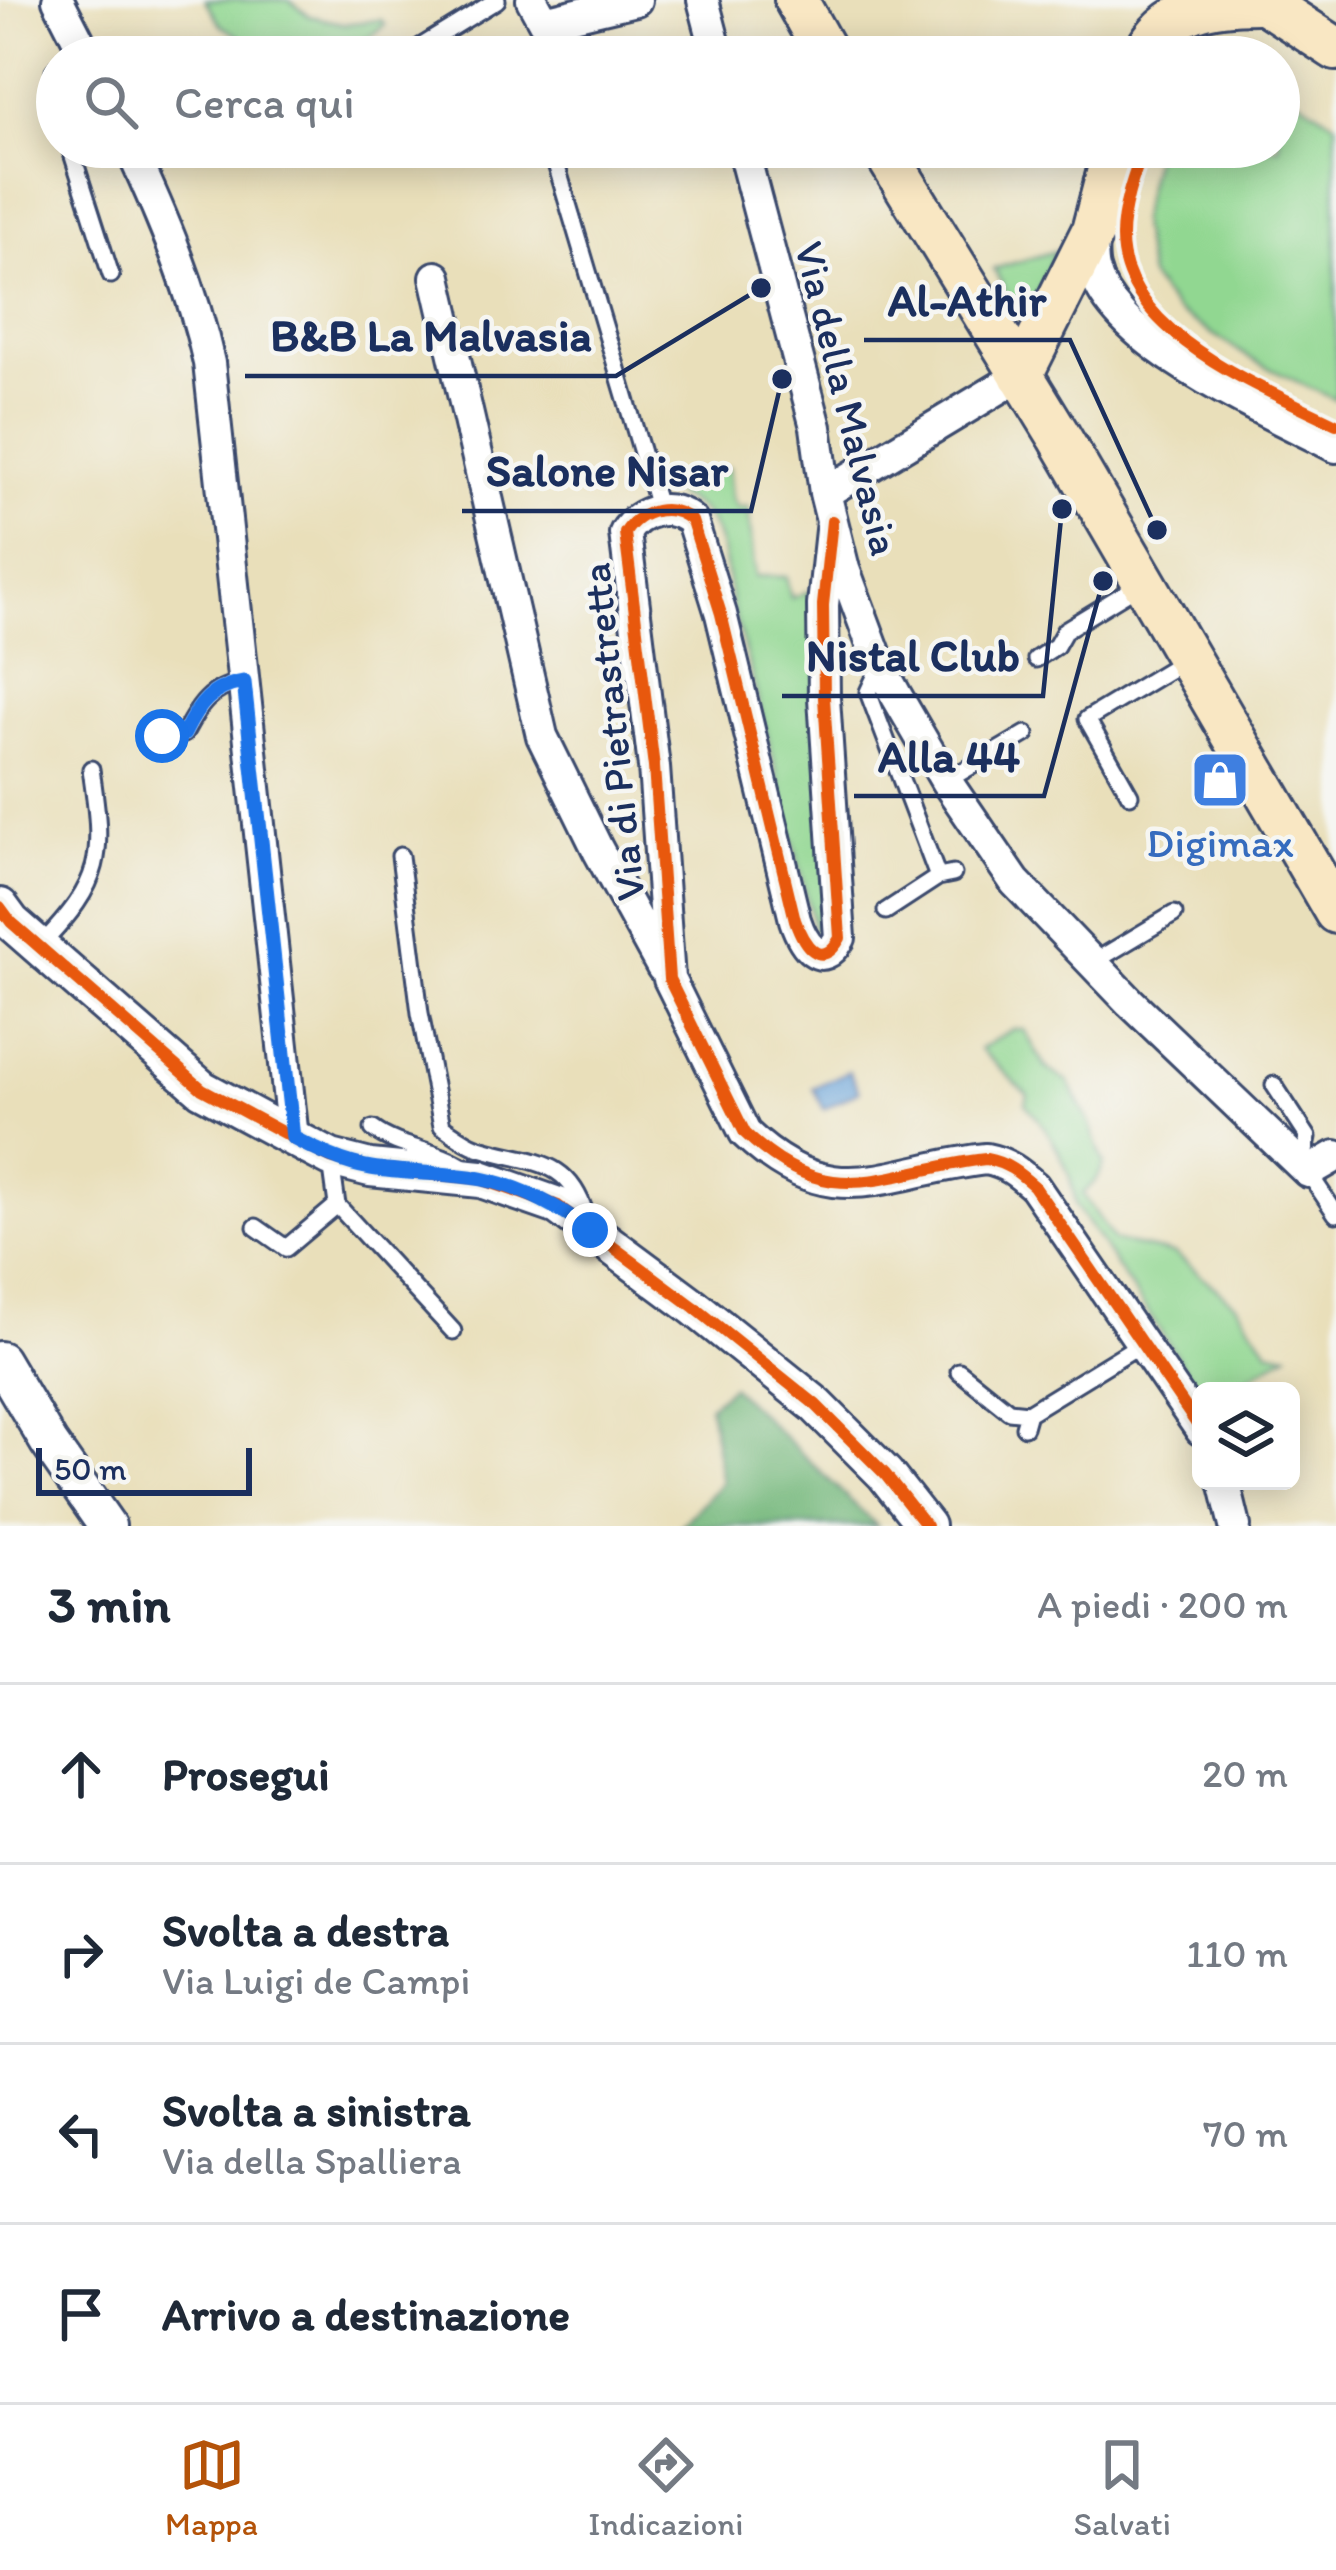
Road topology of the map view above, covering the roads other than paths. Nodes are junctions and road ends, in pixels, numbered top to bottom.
1 (58, 0) edge
2 (497, 0) edge
3 (532, 0) edge
4 (636, 0) edge
5 (704, 0) edge
6 (796, 0) edge
7 (1156, 0) edge
8 (1263, 1) edge
9 (73, 36) edge
10 (438, 36) edge
11 (713, 36) edge
12 (816, 36) edge
13 (1147, 36) edge
14 (1157, 36) edge
15 (1336, 49) edge
16 (77, 168) edge
17 (140, 168) edge
18 (557, 168) edge
19 (748, 168) edge
20 (894, 168) edge
21 (1109, 168) edge
22 (1093, 231) junction
23 (110, 275) dead end
24 (436, 277) dead end
25 (1021, 375) junction
26 (1336, 447) edge
27 (828, 507) junction
28 (659, 510) junction
29 (1144, 582) junction
30 (1190, 658) junction
31 (1036, 659) dead end
32 (880, 666) junction
33 (244, 682) junction
34 (1026, 734) dead end
35 (162, 736) dead end
36 (91, 769) dead end
37 (946, 781) junction
38 (1130, 795) dead end
39 (1290, 832) junction
40 (1336, 850) edge
41 (400, 856) dead end
42 (0, 907) edge
43 (886, 911) dead end
44 (1336, 912) edge
45 (1174, 914) dead end
46 (40, 946) junction
47 (1092, 963) junction
48 (669, 980) junction
49 (1274, 1085) dead end
50 (373, 1129) dead end
51 (293, 1138) junction
52 (331, 1158) junction
53 (1314, 1160) edge
54 (481, 1179) junction
55 (337, 1205) junction
56 (1336, 1214) edge
57 (256, 1227) dead end
58 (590, 1230) junction
59 (453, 1331) dead end
60 (1144, 1342) junction
61 (0, 1360) edge
62 (959, 1371) dead end
63 (1192, 1416) edge
64 (1226, 1490) edge
65 (107, 1526) edge
66 (926, 1526) edge
67 (1235, 1526) edge

1 - 9 street
2 - 10 lane
3 - 4 street
5 - 11 street
6 - 12 main road
7 - 13 main road
8 - 14 main road
8 - 15 main road
16 - 23 lane
17 - 33 street
18 - 28 lane
19 - 27 street, Via della Malvasia
20 - 25 main road
21 - 22 main road
22 - 25 main road
22 - 26 street
24 - 48 street, Via di Pietrastretta
25 - 27 street
25 - 29 main road
27 - 28 street
27 - 32 street, Via della Malvasia
28 - 48 street, Via di Pietrastretta
29 - 30 main road
29 - 31 lane
30 - 38 lane
30 - 39 main road
32 - 37 street, Via della Malvasia
32 - 43 lane, Via della Malvasia
33 - 35 lane
33 - 51 street
34 - 37 lane
36 - 46 lane
37 - 47 street, Via della Malvasia
39 - 40 main road
39 - 44 main road
41 - 58 lane
42 - 46 street
45 - 47 lane
46 - 51 street
47 - 53 street, Via della Malvasia
48 - 60 street, Via di Pietrastretta
49 - 53 lane, Via della Malvasia
50 - 54 lane
51 - 52 street
52 - 54 street
52 - 55 lane
53 - 56 lane, Via della Malvasia
54 - 58 street
55 - 57 lane
55 - 59 lane
58 - 66 street
60 - 62 lane
60 - 63 street, Via di Pietrastretta
61 - 65 street
64 - 67 street

